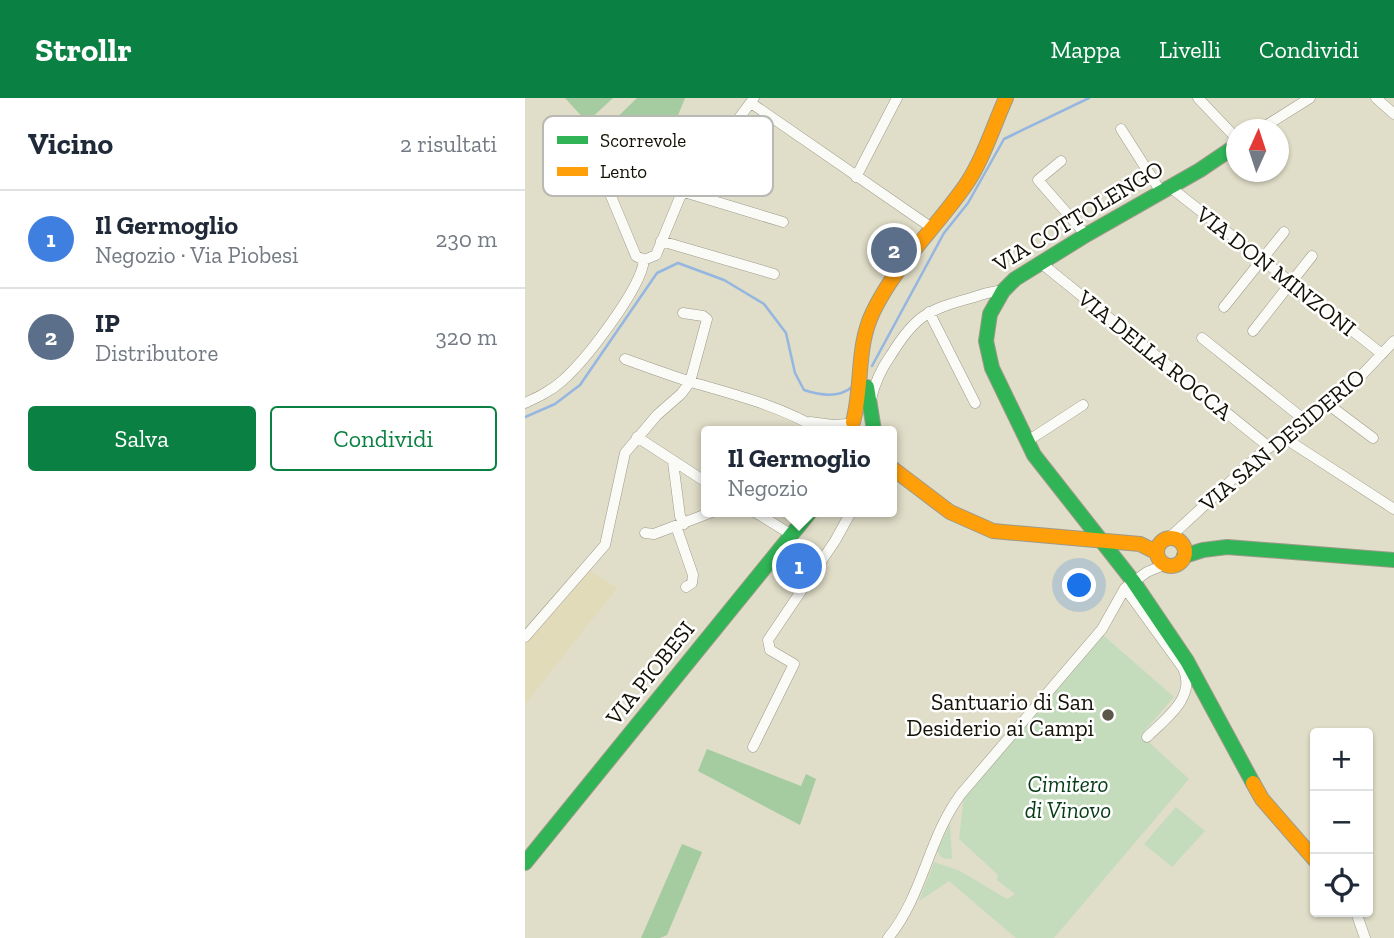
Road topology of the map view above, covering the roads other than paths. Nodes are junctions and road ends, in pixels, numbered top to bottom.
1 (897, 98) edge
2 (1006, 98) edge
3 (1198, 98) edge
4 (1310, 98) edge
5 (1375, 98) edge
6 (753, 101) edge
7 (1394, 114) edge
8 (742, 116) edge
9 (1277, 119) edge
10 (1226, 127) edge
11 (1121, 129) dead end
12 (1226, 152) edge
13 (1061, 161) dead end
14 (856, 177) junction
15 (1165, 190) junction
16 (612, 196) edge
17 (682, 196) edge
18 (697, 196) edge
19 (783, 222) dead end
20 (932, 228) junction
21 (1284, 232) dead end
22 (1086, 235) junction
23 (661, 241) junction
24 (1312, 256) dead end
25 (640, 258) junction
26 (1261, 259) junction
27 (1041, 263) junction
28 (775, 274) dead end
29 (1291, 283) junction
30 (1003, 291) junction
31 (1224, 307) dead end
32 (929, 312) junction
33 (683, 313) dead end
34 (865, 330) junction
35 (1253, 331) dead end
36 (1202, 338) dead end
37 (1394, 341) edge
38 (1382, 354) junction
39 (625, 359) dead end
40 (690, 382) junction
41 (525, 403) edge
42 (975, 403) dead end
43 (1083, 405) dead end
44 (1329, 405) junction
45 (869, 410) junction
46 (806, 421) junction
47 (1306, 421) junction
48 (847, 425) edge
49 (814, 426) edge
50 (869, 426) edge
51 (873, 426) edge
52 (636, 437) junction
53 (1283, 438) junction
54 (1373, 438) dead end
55 (1026, 442) junction
56 (1269, 447) junction
57 (673, 462) junction
58 (897, 464) edge
59 (897, 472) edge
60 (701, 479) edge
61 (911, 482) junction
62 (1394, 509) edge
63 (701, 516) edge
64 (763, 517) edge
65 (806, 517) edge
66 (848, 517) edge
67 (680, 525) junction
68 (645, 533) dead end
69 (792, 535) junction
70 (1101, 539) junction
71 (1170, 547) junction
72 (1394, 560) edge
73 (1129, 585) junction
74 (686, 587) dead end
75 (525, 637) edge
76 (1147, 737) dead end
77 (753, 747) dead end
78 (1310, 854) edge
79 (525, 863) edge
80 (1358, 917) edge
81 (888, 938) edge
82 (1365, 938) edge

1 - 14 street
2 - 20 street
3 - 10 street
4 - 9 street
5 - 7 street
6 - 8 street
6 - 14 street
11 - 15 street, VIA DON MINZONI
12 - 15 street, VIA COTTOLENGO
13 - 22 street
14 - 20 street
15 - 22 street, VIA COTTOLENGO
15 - 26 street, VIA DON MINZONI
16 - 25 street
17 - 23 street
18 - 19 street
20 - 34 street
21 - 26 street
22 - 27 street, VIA COTTOLENGO
23 - 25 street
23 - 28 street
24 - 29 street
25 - 41 street
26 - 29 street, VIA DON MINZONI
26 - 31 street
27 - 30 street, VIA COTTOLENGO
27 - 56 street, VIA DELLA ROCCA
29 - 35 street
29 - 38 street, VIA DON MINZONI
30 - 32 street, VIA COTTOLENGO
30 - 55 street
32 - 42 street
32 - 45 street, VIA COTTOLENGO
33 - 40 street
34 - 45 street
34 - 48 street
36 - 47 street
37 - 38 street, VIA SAN DESIDERIO
38 - 44 street, VIA SAN DESIDERIO
39 - 40 street
40 - 46 street
40 - 52 street
43 - 55 street
44 - 47 street, VIA SAN DESIDERIO
44 - 54 street
45 - 51 street
46 - 48 street
46 - 49 street
47 - 53 street, VIA SAN DESIDERIO
48 - 50 street
52 - 57 street
52 - 75 street
53 - 56 street, VIA SAN DESIDERIO
53 - 62 street
55 - 70 street
56 - 71 street, VIA SAN DESIDERIO
57 - 60 street
57 - 67 street
58 - 61 street
59 - 61 street
61 - 70 street
63 - 67 street
64 - 69 street
65 - 69 street, VIA PIOBESI
66 - 77 street
67 - 68 street
67 - 74 street
69 - 79 street, VIA PIOBESI
70 - 71 street
70 - 73 street
71 - 72 street
71 - 73 street, VIA SAN DESIDERIO
73 - 76 street
73 - 78 street
73 - 81 street
80 - 82 street

